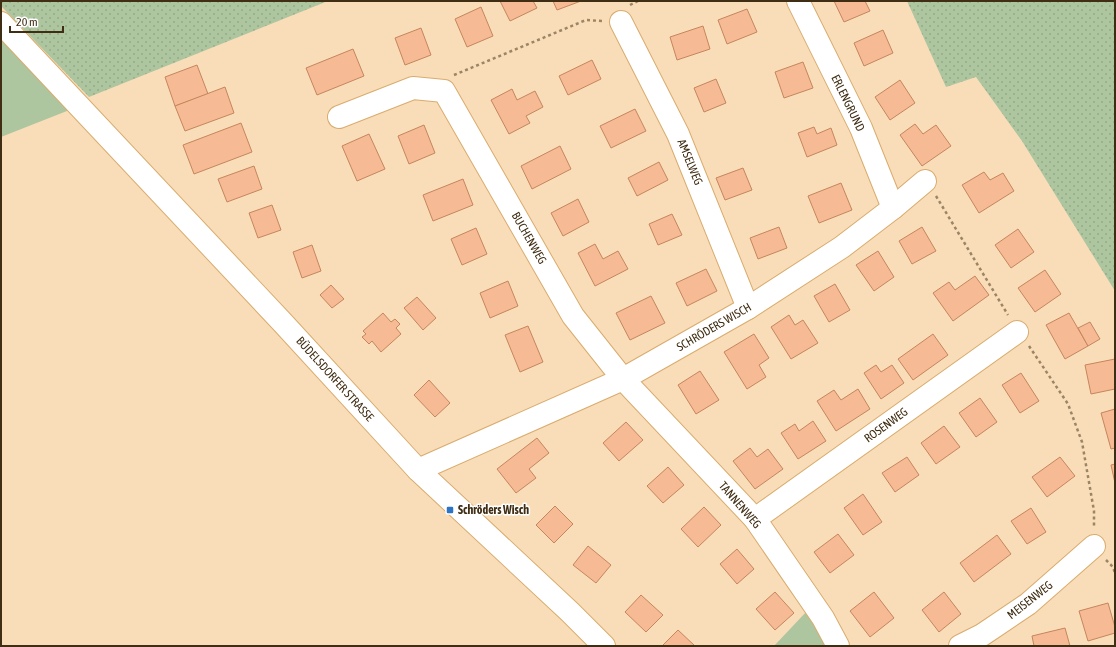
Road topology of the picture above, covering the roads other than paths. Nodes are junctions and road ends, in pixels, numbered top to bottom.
1 (798, 1) edge
2 (621, 22) road end
3 (1, 24) edge
4 (339, 116) dead end
5 (926, 181) road end
6 (893, 208) junction
7 (748, 308) junction
8 (1017, 332) road end
9 (623, 379) junction
10 (418, 470) junction
11 (755, 519) junction
12 (1094, 546) road end
13 (604, 646) edge
14 (838, 646) edge
15 (960, 646) edge

1 - 6 street, ERLENGRUND
2 - 7 street, AMSELWEG
3 - 10 street, BÜDELSDORFER STRASSE
4 - 9 street, BUCHENWEG
5 - 6 street, SCHRÖDERS WISCH
6 - 7 street, SCHRÖDERS WISCH
7 - 9 street, SCHRÖDERS WISCH
8 - 11 street, ROSENWEG
9 - 10 street, SCHRÖDERS WISCH
9 - 11 street, TANNENWEG
10 - 13 street, BÜDELSDORFER STRASSE
11 - 14 street, TANNENWEG
12 - 15 street, MEISENWEG

